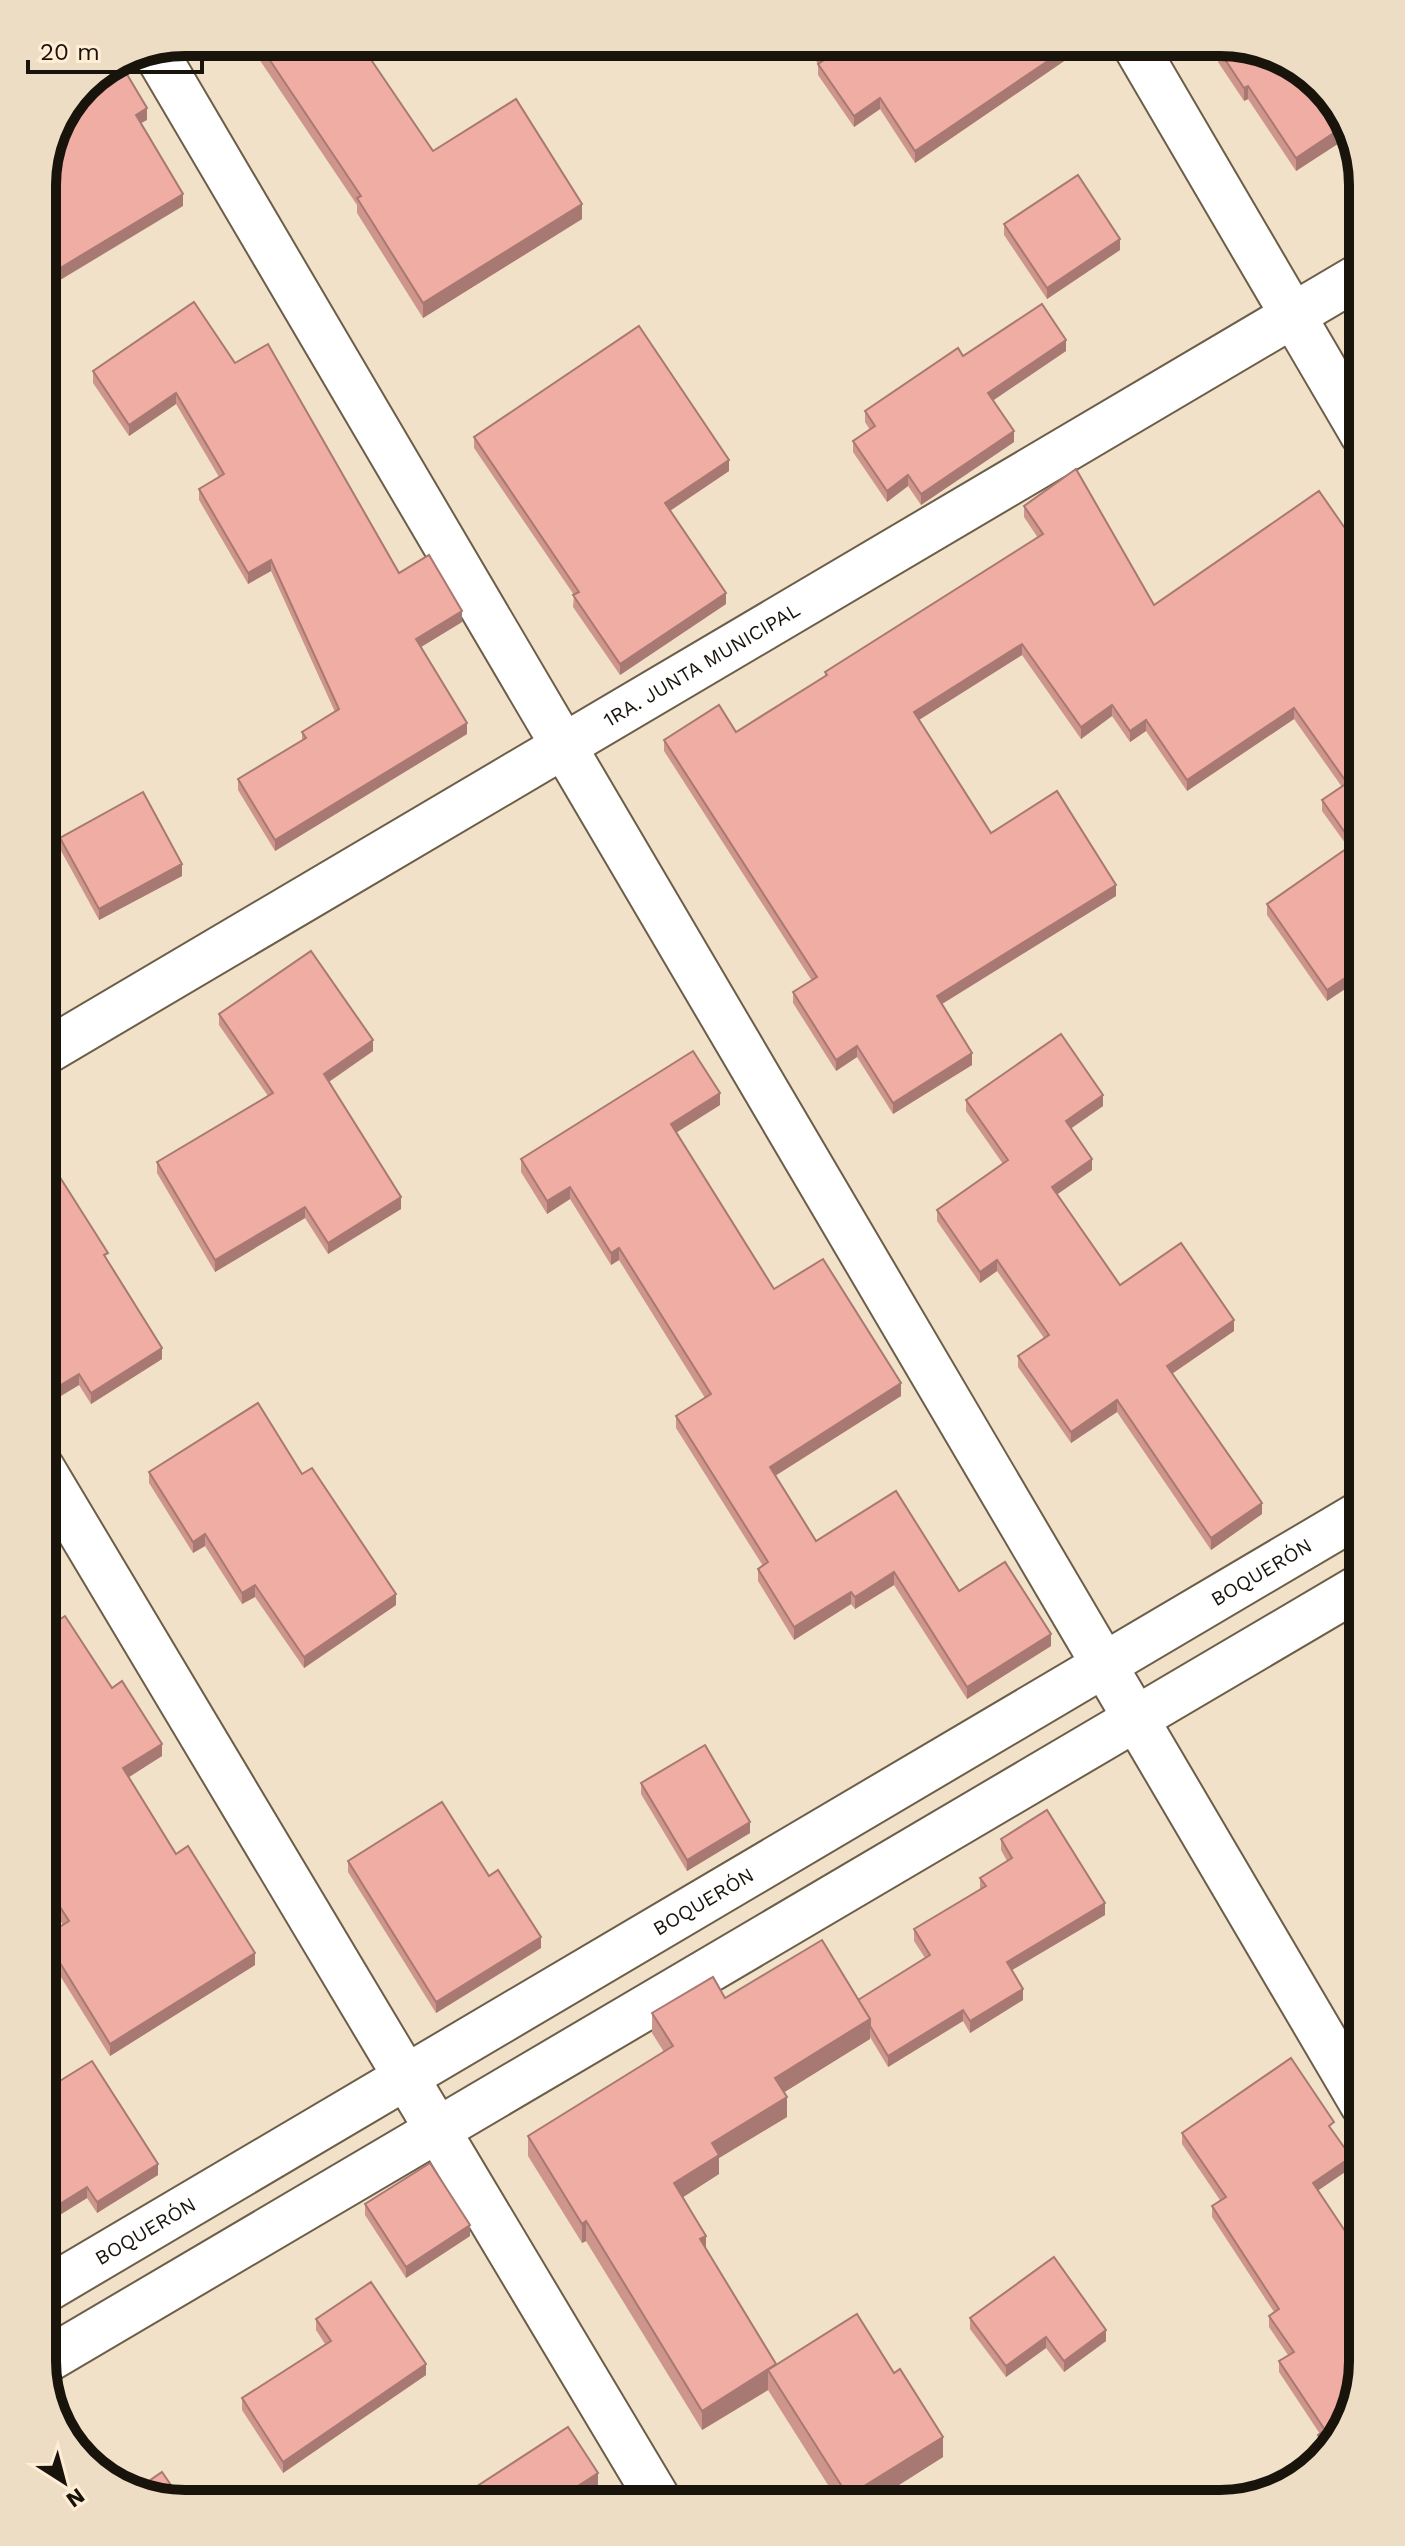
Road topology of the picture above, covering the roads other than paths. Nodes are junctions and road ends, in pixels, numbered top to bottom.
1 (1141, 56) edge
2 (159, 58) edge
3 (1349, 282) edge
4 (1293, 315) junction
5 (1349, 411) edge
6 (563, 747) junction
7 (56, 1046) edge
8 (56, 1491) edge
9 (1349, 1520) edge
10 (1349, 1593) edge
11 (1105, 1665) junction
12 (1137, 1719) junction
13 (406, 2077) junction
14 (1349, 2081) edge
15 (438, 2130) junction
16 (56, 2284) edge
17 (56, 2355) edge
18 (653, 2490) edge

1 - 4 street
2 - 6 street
3 - 4 street, 1RA. JUNTA MUNICIPAL
4 - 5 street
4 - 6 street, 1RA. JUNTA MUNICIPAL
6 - 7 street, 1RA. JUNTA MUNICIPAL
6 - 11 street
8 - 13 street
9 - 11 street, BOQUERÓN
10 - 12 street
11 - 12 street
11 - 13 street, BOQUERÓN
12 - 14 street
12 - 15 street
13 - 15 street
13 - 16 street, BOQUERÓN
15 - 17 street
15 - 18 street

